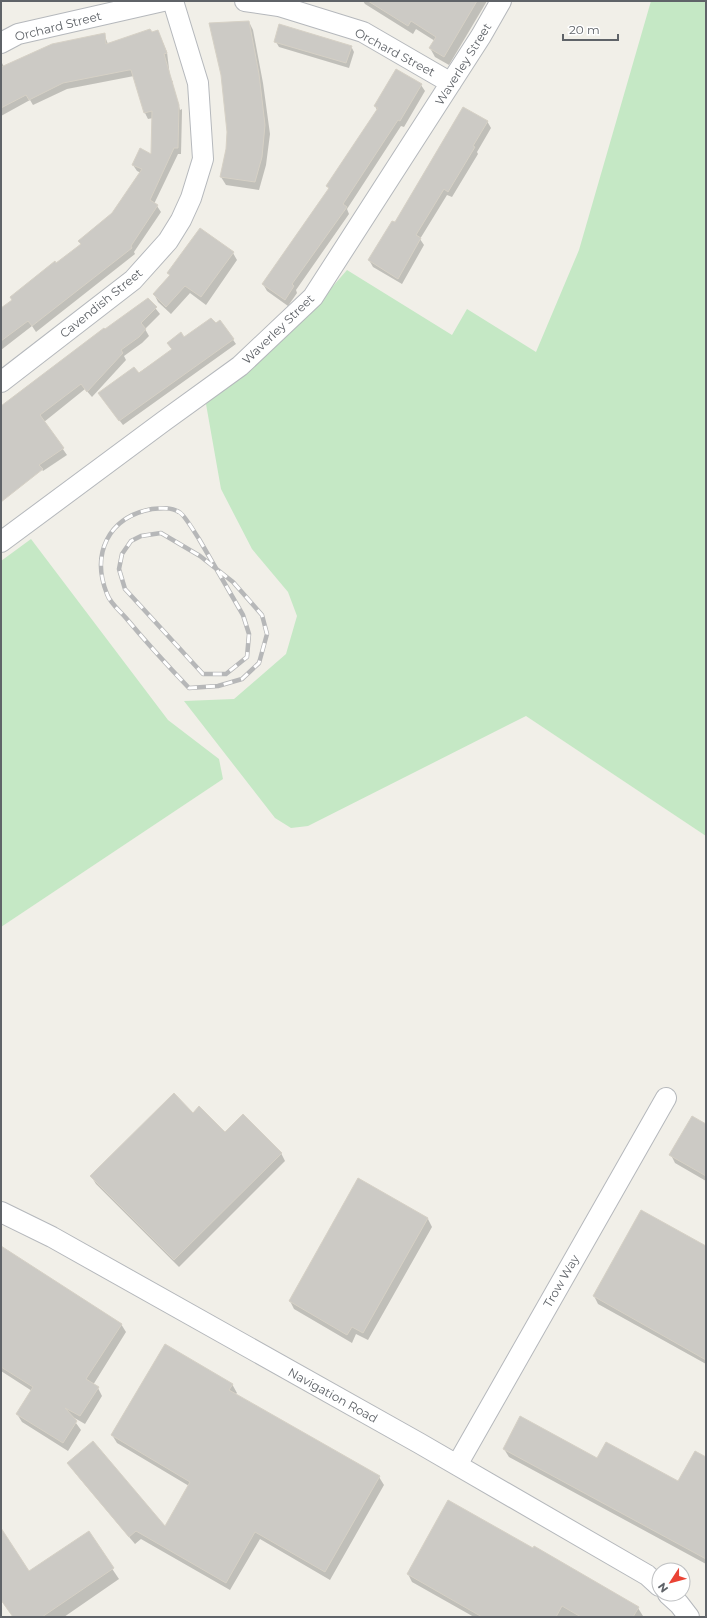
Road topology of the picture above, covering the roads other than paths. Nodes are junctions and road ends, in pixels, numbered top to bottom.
1 (163, 1) edge
2 (173, 1) edge
3 (246, 1) edge
4 (501, 1) edge
5 (1, 43) edge
6 (451, 82) junction
7 (1, 382) edge
8 (1, 542) edge
9 (666, 1098) dead end
10 (1, 1212) edge
11 (457, 1465) junction
12 (651, 1579) edge
13 (677, 1602) edge
14 (689, 1617) edge

1 - 5 street, Orchard Street
2 - 7 street, Cavendish Street
3 - 6 street, Orchard Street
4 - 6 street, Waverley Street
6 - 8 street, Waverley Street
9 - 11 street, Trow Way
10 - 11 street, Navigation Road
11 - 12 street, Navigation Road
13 - 14 street

